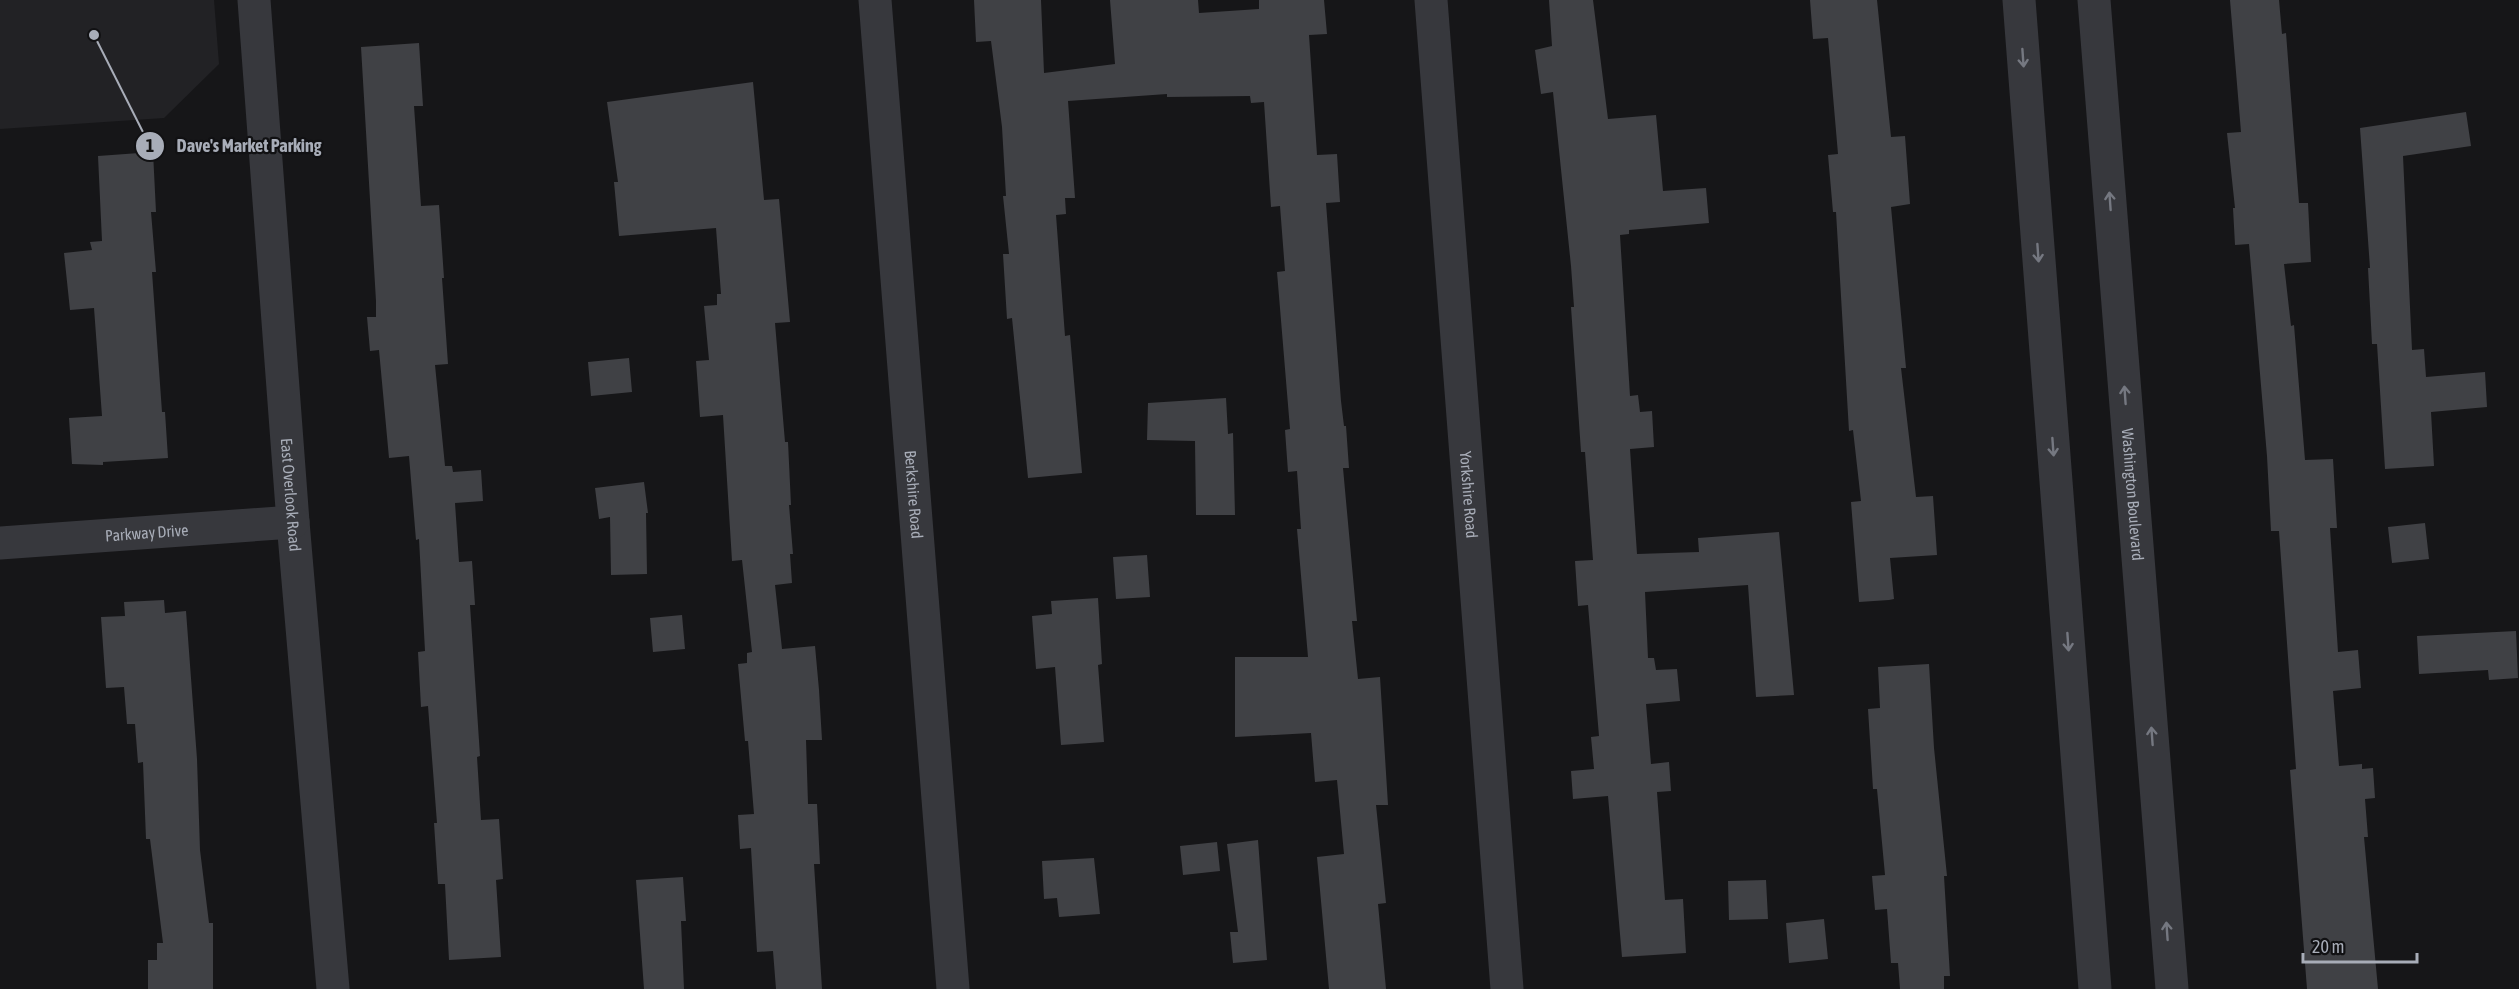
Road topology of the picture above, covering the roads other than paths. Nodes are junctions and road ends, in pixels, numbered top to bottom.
1 (254, 0) edge
2 (875, 0) edge
3 (1431, 0) edge
4 (2019, 0) edge
5 (2094, 0) edge
6 (293, 522) junction
7 (0, 543) edge
8 (333, 989) edge
9 (953, 989) edge
10 (1507, 989) edge
11 (2095, 989) edge
12 (2172, 989) edge

1 - 6 street, East Overlook Road
2 - 9 street, Berkshire Road
3 - 10 street, Yorkshire Road
4 -> 11 street
12 -> 5 street, Washington Boulevard
6 - 7 street, Parkway Drive
6 - 8 street, East Overlook Road

